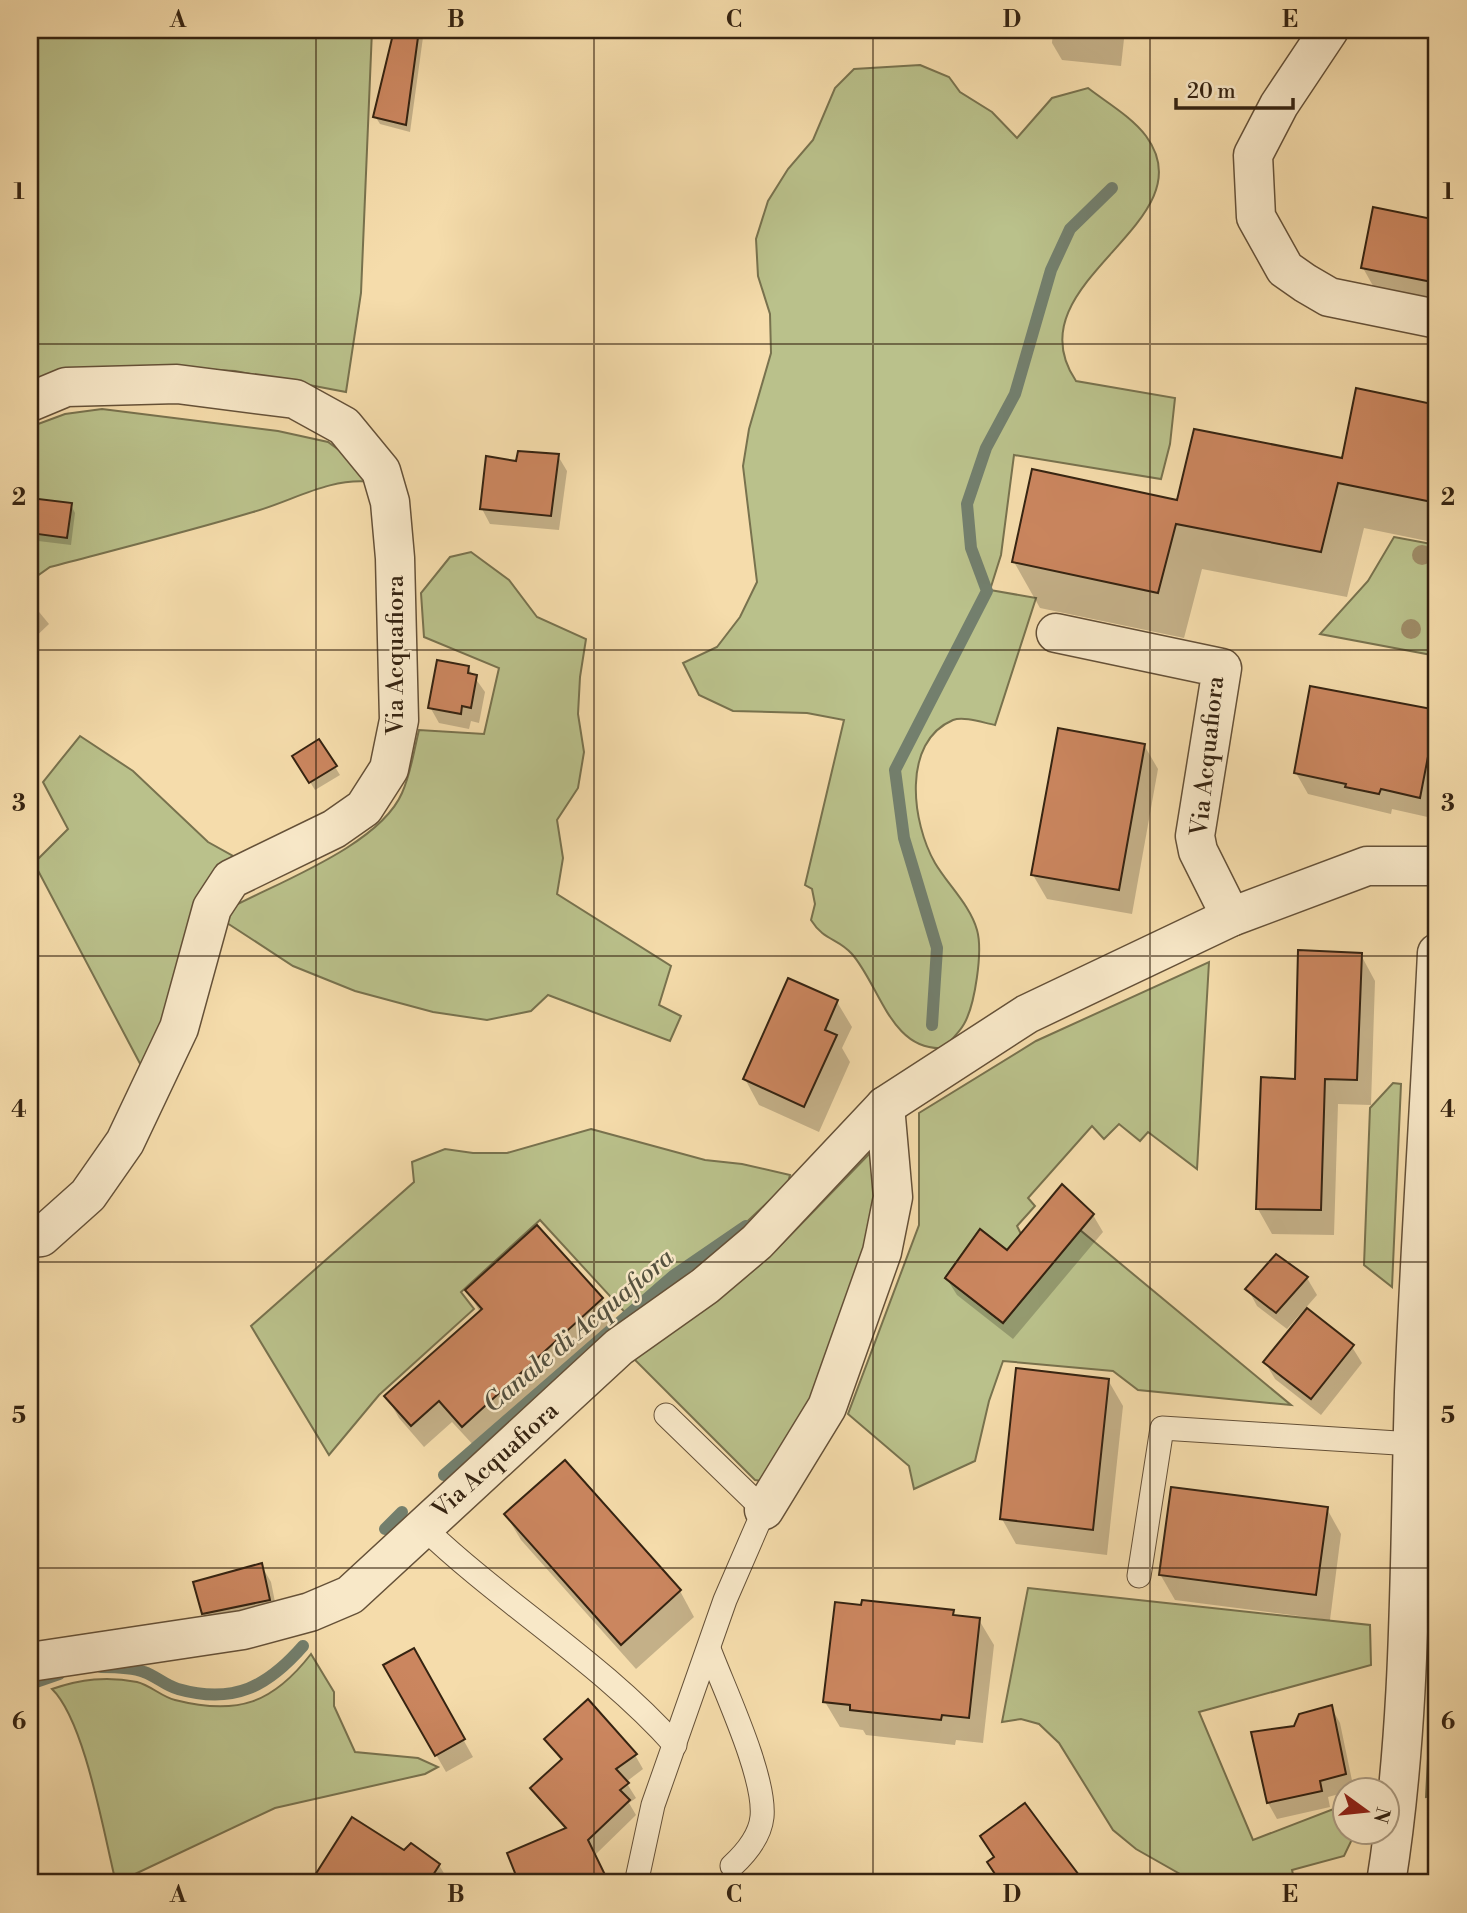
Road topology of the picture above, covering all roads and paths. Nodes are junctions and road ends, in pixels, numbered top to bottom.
1 (1329, 30) edge
2 (1437, 319) edge
3 (30, 402) edge
4 (1056, 633) dead end
5 (1437, 866) edge
6 (1231, 917) junction
7 (1437, 953) edge
8 (885, 1106) junction
9 (30, 1238) edge
10 (666, 1415) dead end
11 (1413, 1444) junction
12 (764, 1510) junction
13 (422, 1526) junction
14 (1139, 1576) dead end
15 (709, 1649) junction
16 (30, 1662) edge
17 (675, 1745) junction
18 (732, 1866) dead end
19 (638, 1879) dead end
20 (1386, 1883) edge

1 - 2 street
3 - 9 street, Via Acquafiora
4 - 6 street, Via Acquafiora
5 - 6 street, Via Acquafiora
6 - 8 street, Via Acquafiora
7 - 11 street
8 - 12 street
8 - 13 street, Via Acquafiora
10 - 12 lane
11 - 14 lane
11 - 20 street
12 - 15 lane
13 - 16 street, Via Acquafiora
13 - 17 lane
15 - 17 lane
15 - 18 lane
17 - 19 lane

